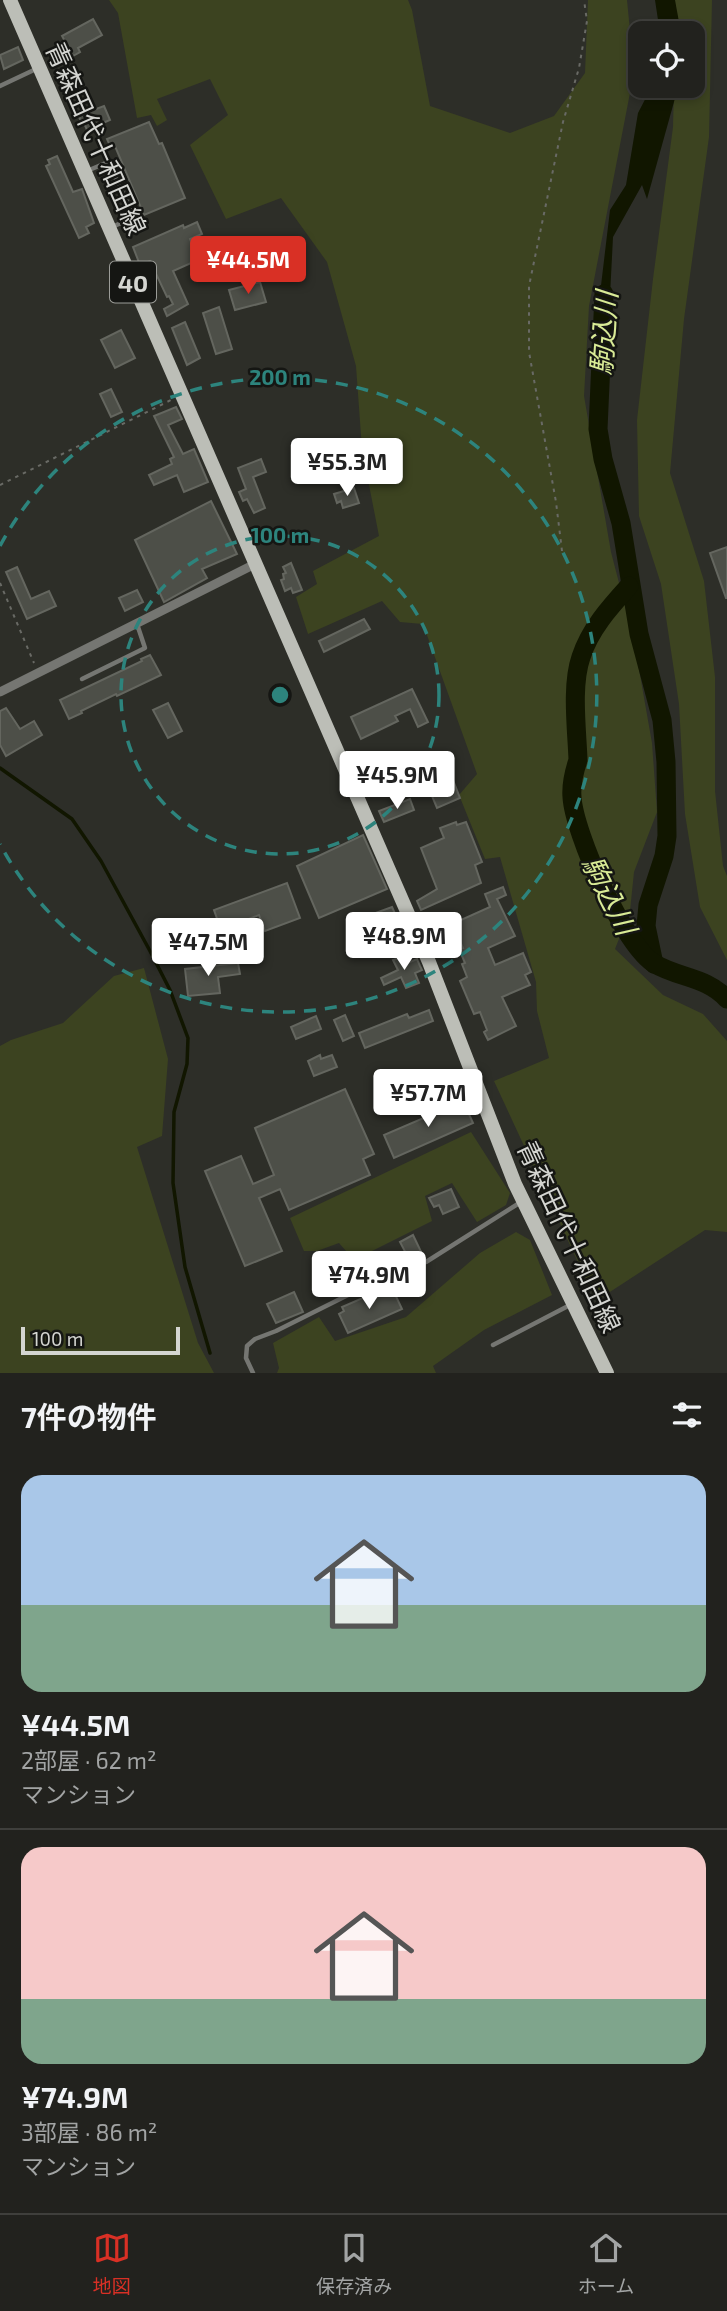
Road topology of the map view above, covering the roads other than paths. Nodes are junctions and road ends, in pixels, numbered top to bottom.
1 (14, 3) edge
2 (40, 67) junction
3 (0, 86) edge
4 (85, 172) junction
5 (110, 228) junction
6 (255, 564) junction
7 (137, 625) junction
8 (82, 679) dead end
9 (0, 692) edge
10 (523, 1200) junction
11 (573, 1304) junction
12 (493, 1345) dead end
13 (253, 1373) edge
14 (607, 1373) edge

1 - 2 main road, 青森田代十和田線 / 40
2 - 3 lane
2 - 4 main road, 青森田代十和田線 / 40
4 - 5 main road, 青森田代十和田線 / 40
4 - 5 lane
5 - 6 main road, 青森田代十和田線 / 40
6 - 7 street
6 - 10 main road, 青森田代十和田線 / 40
7 - 8 lane
7 - 9 street
10 - 11 main road, 青森田代十和田線 / 40
10 - 13 lane
11 - 12 lane
11 - 14 main road, 青森田代十和田線 / 40

